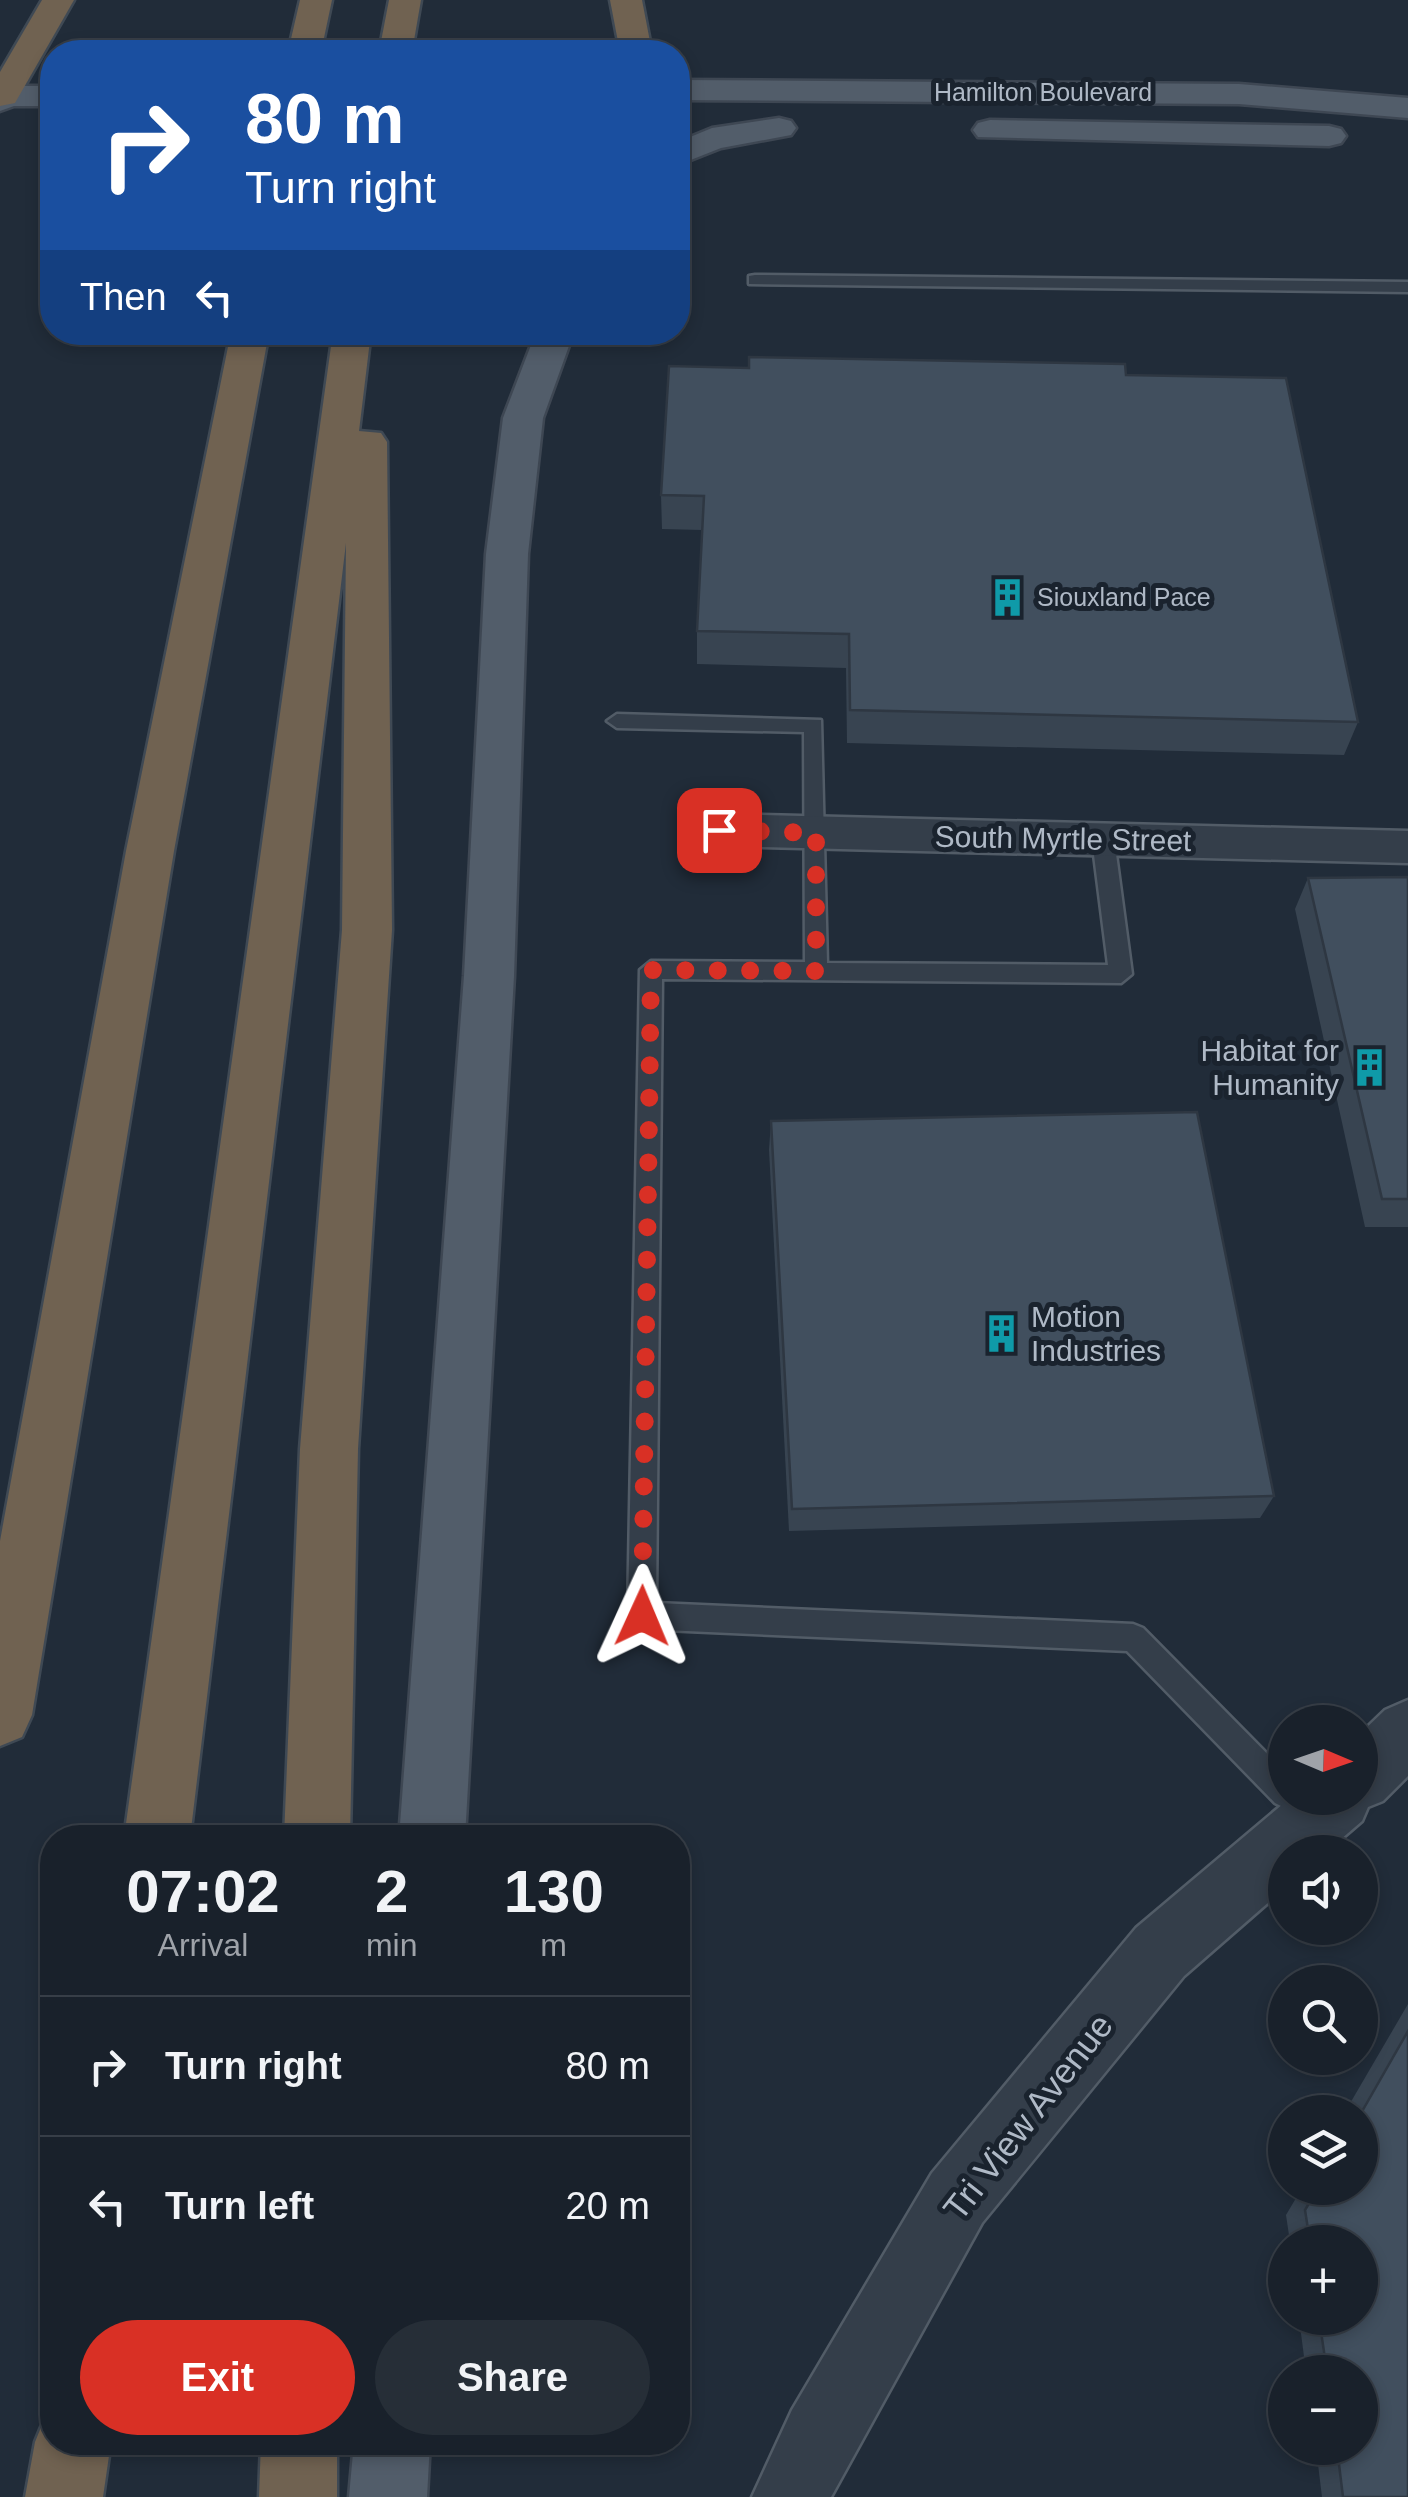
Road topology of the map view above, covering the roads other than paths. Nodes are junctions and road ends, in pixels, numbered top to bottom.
1 (58, 0) edge
2 (626, 0) edge
3 (315, 4) edge
4 (404, 4) edge
5 (308, 40) edge
6 (398, 40) edge
7 (634, 40) edge
8 (690, 90) edge
9 (40, 98) edge
10 (1, 105) edge
11 (1408, 108) edge
12 (40, 122) edge
13 (690, 127) edge
14 (779, 128) junction
15 (816, 128) dead end
16 (962, 130) dead end
17 (1408, 139) edge
18 (690, 149) edge
19 (755, 280) dead end
20 (1408, 287) edge
21 (247, 345) edge
22 (350, 345) edge
23 (367, 345) edge
24 (550, 345) edge
25 (617, 720) dead end
26 (719, 830) dead end
27 (816, 833) junction
28 (1102, 840) junction
29 (1408, 846) edge
30 (816, 971) junction
31 (0, 1715) edge
32 (1408, 1732) edge
33 (1268, 1754) edge
34 (1378, 1754) edge
35 (1300, 1815) edge
36 (159, 1825) edge
37 (318, 1825) edge
38 (433, 1825) edge
39 (71, 2455) edge
40 (300, 2455) edge
41 (391, 2455) edge
42 (64, 2497) edge
43 (298, 2497) edge
44 (388, 2497) edge
45 (790, 2497) edge

1 - 10 highway
2 - 7 highway
3 - 5 highway
4 - 6 highway
8 - 11 main road, Hamilton Boulevard
9 - 10 main road
10 - 12 main road
13 - 14 main road
14 - 15 main road
14 - 18 main road
16 - 17 main road, Hamilton Boulevard
19 - 20 lane
21 - 31 highway
22 - 36 highway
23 - 37 highway
24 - 38 main road
25 - 27 lane
26 - 27 street, South Myrtle Street
27 - 28 street, South Myrtle Street
27 - 30 lane
28 - 29 street, South Myrtle Street
28 - 30 lane
30 - 33 lane
32 - 34 street, Tri View Avenue
35 - 45 street, Tri View Avenue
39 - 42 highway
40 - 43 highway
41 - 44 main road

